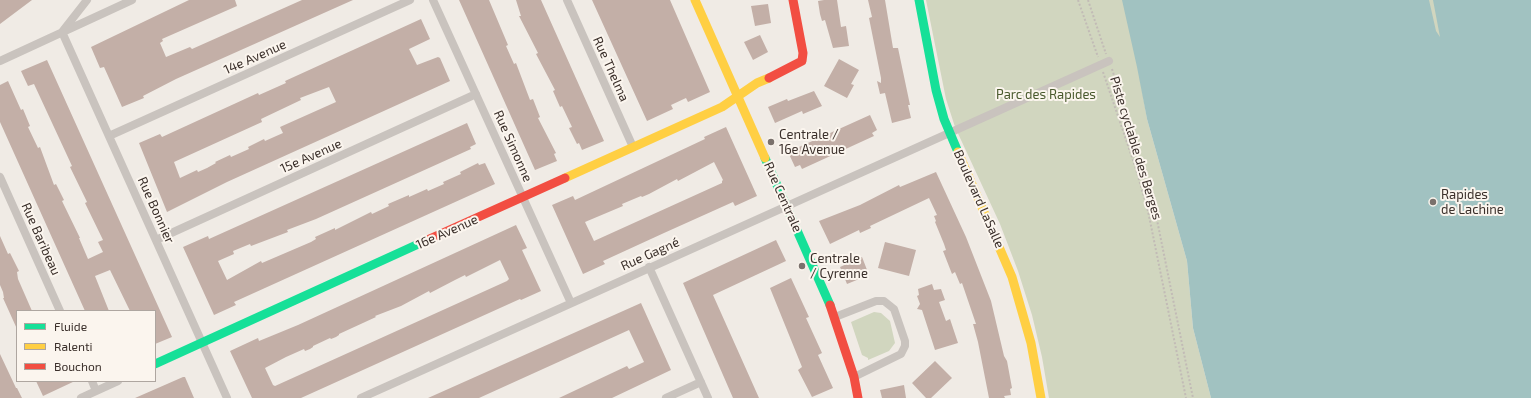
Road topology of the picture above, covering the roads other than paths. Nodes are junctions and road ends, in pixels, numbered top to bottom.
1 (87, 0) edge
2 (132, 0) edge
3 (410, 0) edge
4 (433, 0) edge
5 (567, 0) edge
6 (695, 0) edge
7 (793, 0) edge
8 (919, 0) edge
9 (62, 32) junction
10 (0, 61) edge
11 (1109, 61) road end
12 (476, 94) junction
13 (738, 96) junction
14 (949, 132) junction
15 (110, 136) junction
16 (633, 147) junction
17 (0, 177) edge
18 (523, 198) junction
19 (787, 206) junction
20 (156, 240) junction
21 (649, 267) junction
22 (571, 303) junction
23 (60, 310) edge
24 (835, 317) junction
25 (202, 343) junction
26 (156, 364) edge
27 (854, 377) junction
28 (92, 382) edge
29 (116, 382) edge
30 (701, 382) junction
31 (96, 391) junction
32 (81, 398) edge
33 (227, 398) edge
34 (361, 398) edge
35 (666, 398) edge
36 (708, 398) edge
37 (858, 398) edge
38 (1041, 398) edge

1 - 9 street
2 - 9 street
3 - 15 street, 14e Avenue
4 - 12 street, Rue Simonne
5 - 16 street, Rue Thelma
6 - 13 street, Rue Centrale
7 - 13 street, 16e Avenue
8 - 14 street, Boulevard LaSalle
9 - 10 street
9 - 15 street, Rue Bonnier
11 - 14 street, Rue Gagné
12 - 18 street, Rue Simonne
12 - 20 street, 15e Avenue
13 - 16 street, 16e Avenue
13 - 19 street, Rue Centrale
14 - 19 street, Rue Gagné
14 - 38 street, Boulevard LaSalle
15 - 20 street, Rue Bonnier
16 - 18 street, 16e Avenue
17 - 23 street, Rue Baribeau
18 - 22 street, Rue Simonne
18 - 25 street, 16e Avenue
19 - 21 street, Rue Gagné
19 - 24 street, Rue Centrale
20 - 25 street, Rue Bonnier
21 - 22 street, Rue Gagné
21 - 30 street
22 - 34 street, Rue Gagné
24 - 27 street, Rue Centrale
24 - 27 street
25 - 26 street, 16e Avenue
25 - 33 street, Rue Bonnier
27 - 37 street, Rue Centrale
28 - 31 street
29 - 31 street
30 - 35 street
30 - 36 street
31 - 32 street

